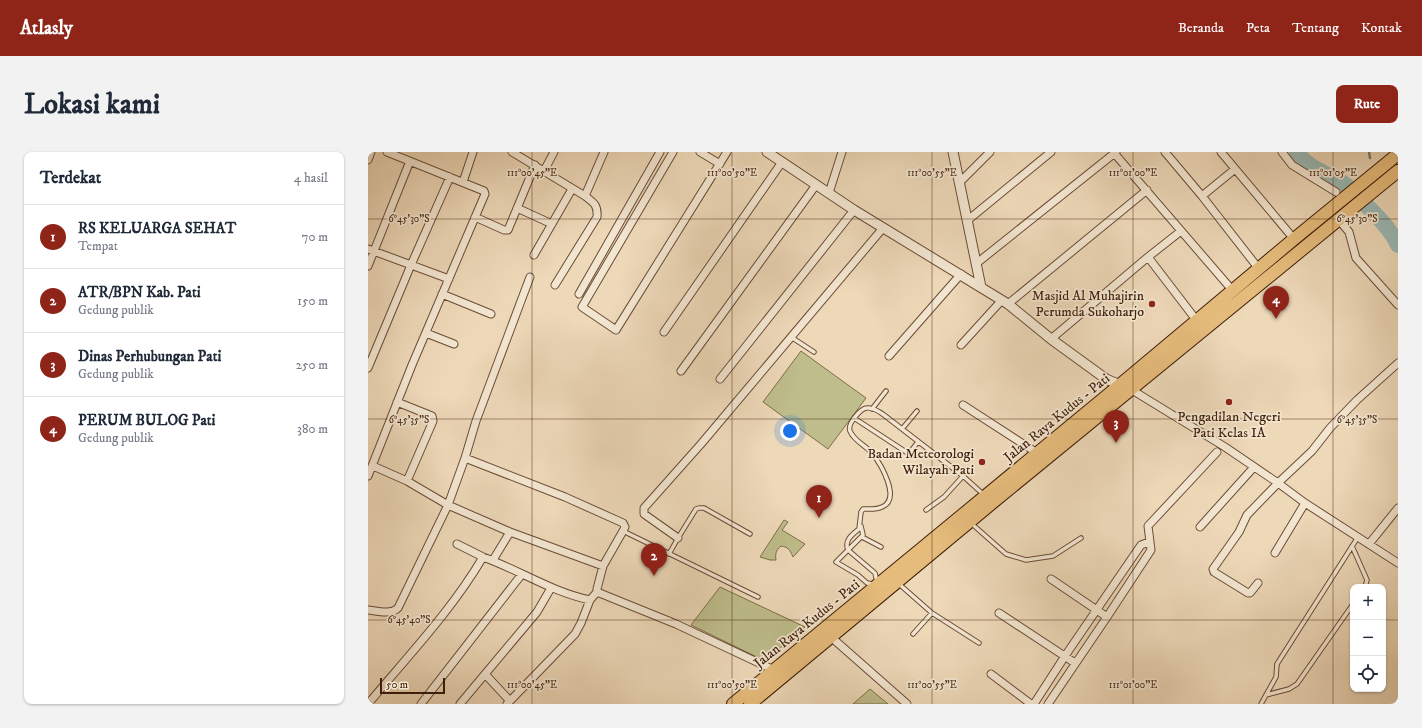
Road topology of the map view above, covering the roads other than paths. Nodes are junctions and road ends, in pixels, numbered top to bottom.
1 (371, 152) edge
2 (387, 152) edge
3 (473, 152) edge
4 (512, 152) edge
5 (554, 152) edge
6 (604, 152) edge
7 (660, 152) edge
8 (673, 152) edge
9 (700, 152) edge
10 (727, 152) edge
11 (767, 152) edge
12 (842, 152) edge
13 (953, 152) edge
14 (990, 152) edge
15 (1051, 152) edge
16 (1115, 152) edge
17 (1165, 152) edge
18 (1221, 152) edge
19 (1282, 152) edge
20 (1398, 154) edge
21 (523, 155) edge
22 (368, 160) edge
23 (410, 161) junction
24 (782, 162) junction
25 (720, 164) junction
26 (534, 165) junction
27 (1235, 169) junction
28 (544, 171) junction
29 (1398, 171) edge
30 (450, 177) junction
31 (463, 182) junction
32 (960, 182) junction
33 (816, 185) junction
34 (572, 189) junction
35 (1147, 190) junction
36 (1336, 192) dead end
37 (829, 193) junction
38 (585, 196) junction
39 (1202, 196) junction
40 (517, 208) junction
41 (854, 210) junction
42 (1342, 216) junction
43 (475, 217) junction
44 (968, 220) junction
45 (552, 224) junction
46 (883, 228) junction
47 (1181, 231) junction
48 (1294, 239) junction
49 (371, 250) edge
50 (534, 254) dead end
51 (1148, 257) junction
52 (977, 263) junction
53 (411, 265) junction
54 (368, 266) edge
55 (1259, 269) junction
56 (961, 274) junction
57 (530, 277) dead end
58 (448, 279) junction
59 (555, 285) dead end
60 (981, 287) junction
61 (1233, 291) junction
62 (442, 294) junction
63 (579, 294) dead end
64 (1005, 302) junction
65 (1398, 305) edge
66 (491, 314) dead end
67 (1197, 322) junction
68 (664, 332) dead end
69 (426, 334) junction
70 (791, 337) junction
71 (1051, 338) junction
72 (454, 344) dead end
73 (961, 345) dead end
74 (814, 352) dead end
75 (889, 356) dead end
76 (1398, 363) edge
77 (368, 368) edge
78 (681, 371) dead end
79 (720, 379) dead end
80 (1126, 387) junction
81 (886, 391) dead end
82 (398, 402) junction
83 (963, 405) dead end
84 (872, 409) junction
85 (917, 411) dead end
86 (854, 418) junction
87 (902, 429) junction
88 (918, 442) junction
89 (1217, 452) dead end
90 (1037, 453) junction
91 (465, 458) junction
92 (373, 466) junction
93 (1254, 467) junction
94 (368, 476) edge
95 (963, 476) junction
96 (407, 481) junction
97 (1278, 483) junction
98 (989, 500) junction
99 (1305, 503) junction
100 (448, 505) junction
101 (1398, 508) edge
102 (926, 510) dead end
103 (969, 522) junction
104 (861, 525) junction
105 (1200, 527) dead end
106 (623, 531) junction
107 (510, 532) junction
108 (750, 534) dead end
109 (862, 537) junction
110 (1358, 537) junction
111 (678, 538) junction
112 (1081, 538) dead end
113 (1150, 542) junction
114 (457, 544) dead end
115 (1369, 544) junction
116 (1352, 546) junction
117 (881, 547) dead end
118 (848, 550) junction
119 (1275, 553) dead end
120 (669, 554) junction
121 (483, 557) junction
122 (493, 560) junction
123 (1398, 563) edge
124 (603, 566) junction
125 (522, 574) junction
126 (1051, 579) dead end
127 (896, 582) junction
128 (1258, 583) dead end
129 (1366, 584) edge
130 (551, 588) junction
131 (882, 588) junction
132 (597, 592) junction
133 (758, 597) dead end
134 (590, 600) junction
135 (1350, 608) edge
136 (1098, 609) junction
137 (368, 610) edge
138 (932, 613) junction
139 (999, 613) dead end
140 (1107, 617) junction
141 (913, 634) dead end
142 (831, 637) junction
143 (979, 644) dead end
144 (1065, 656) junction
145 (1075, 663) junction
146 (774, 670) junction
147 (485, 674) junction
148 (991, 674) dead end
149 (1266, 695) junction
150 (508, 702) edge
151 (368, 704) edge
152 (421, 704) edge
153 (460, 704) edge
154 (733, 704) edge
155 (750, 704) edge
156 (907, 704) edge
157 (1033, 704) edge
158 (1048, 704) edge
159 (1261, 704) edge

1 - 22 street
2 - 23 street
3 - 31 street
4 - 21 street
5 - 28 street
6 - 38 street
7 - 63 street
8 - 25 street
9 - 25 street
10 - 25 street
11 - 24 street
12 - 37 street
13 - 32 street
14 - 32 street
15 - 44 street
16 - 35 street
16 - 52 street
17 - 39 street
18 - 27 street
19 - 36 street
20 - 48 main road, Jalan Raya Kudus - Pati
21 - 26 street
23 - 30 street
23 - 49 street
24 - 33 street
24 - 68 street
26 - 28 street
26 - 40 street
27 - 39 street
27 - 48 street
28 - 34 street
29 - 42 main road, Jalan Raya Kudus - Pati
30 - 31 street
30 - 53 street
31 - 43 street
32 - 44 street
33 - 37 street
33 - 78 street
34 - 38 street
34 - 45 street
35 - 47 street
35 - 64 street
37 - 41 street
38 - 59 street
39 - 55 street
40 - 43 street
40 - 45 street
41 - 46 street
41 - 79 street
42 - 65 street
42 - 80 main road, Jalan Raya Kudus - Pati
43 - 58 street
44 - 52 street
45 - 50 street
46 - 56 street
46 - 70 street
47 - 51 street
47 - 61 street
48 - 55 main road, Jalan Raya Kudus - Pati
49 - 53 street
49 - 54 street
51 - 67 street
51 - 71 street
52 - 60 street
53 - 58 street
53 - 77 street
55 - 61 main road, Jalan Raya Kudus - Pati
56 - 60 street
56 - 75 street
57 - 91 street
58 - 62 street
60 - 64 street
61 - 67 main road, Jalan Raya Kudus - Pati
62 - 66 street
62 - 69 street
64 - 71 street
64 - 73 street
67 - 80 main road, Jalan Raya Kudus - Pati
69 - 72 street
69 - 82 street
70 - 74 lane
70 - 111 street
71 - 80 street
76 - 97 street
80 - 90 main road, Jalan Raya Kudus - Pati
80 - 93 street
80 - 98 main road, Jalan Raya Kudus - Pati
81 - 84 lane
82 - 92 street
82 - 96 street
83 - 90 street
84 - 86 lane
84 - 87 lane
85 - 87 lane
86 - 88 lane
86 - 104 lane
87 - 88 lane
88 - 95 lane
89 - 113 street
90 - 98 main road, Jalan Raya Kudus - Pati
91 - 100 street
91 - 106 street
92 - 94 street
92 - 96 street
93 - 97 street
93 - 105 street
95 - 98 lane
95 - 102 lane
96 - 100 street
97 - 99 street
97 - 128 street
98 - 103 main road, Jalan Raya Kudus - Pati
98 - 131 main road, Jalan Raya Kudus - Pati
99 - 110 street
99 - 119 street
100 - 107 street
100 - 137 street
101 - 115 street
103 - 112 lane
103 - 127 main road, Jalan Raya Kudus - Pati
104 - 109 lane
104 - 118 lane
106 - 120 lane
106 - 124 street
107 - 122 street
107 - 124 street
108 - 111 lane
109 - 117 lane
109 - 118 lane
110 - 115 street
110 - 116 lane
111 - 120 lane
113 - 136 street
113 - 140 street
114 - 121 street
115 - 123 street
116 - 129 lane
116 - 149 lane
118 - 131 lane
118 - 131 lane
120 - 133 lane
121 - 122 street
121 - 151 street
122 - 125 street
124 - 132 street
125 - 130 street
125 - 152 street
126 - 136 street
127 - 131 main road, Jalan Raya Kudus - Pati
127 - 138 lane
130 - 134 street
130 - 147 street
131 - 142 main road, Jalan Raya Kudus - Pati
131 - 146 main road, Jalan Raya Kudus - Pati
132 - 134 street
132 - 146 street
134 - 150 street
135 - 149 lane
136 - 140 street
136 - 144 street
138 - 141 lane
138 - 143 lane
139 - 144 street
140 - 145 street
142 - 155 main road, Jalan Raya Kudus - Pati
142 - 156 street
144 - 145 street
144 - 157 street
145 - 158 street
146 - 154 main road, Jalan Raya Kudus - Pati
147 - 150 street
147 - 153 street
148 - 157 street
149 - 159 lane

